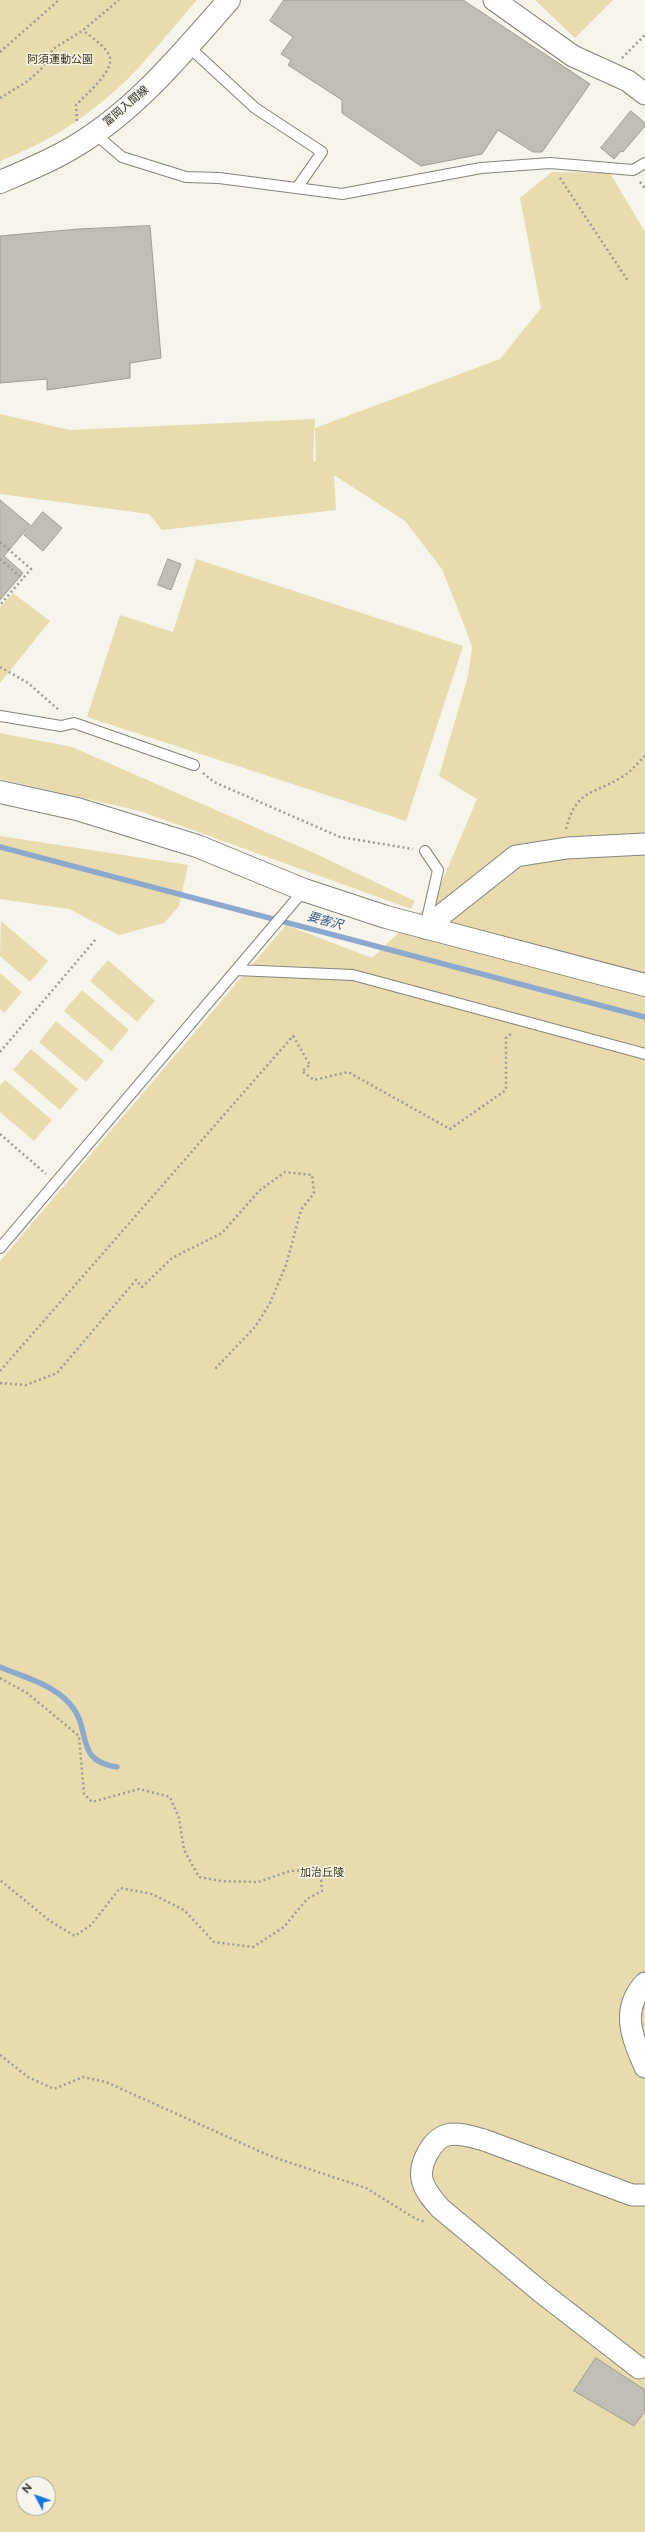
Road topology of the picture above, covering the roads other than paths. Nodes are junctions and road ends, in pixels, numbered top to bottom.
1 (229, 0) edge
2 (494, 0) edge
3 (188, 46) junction
4 (645, 94) edge
5 (86, 139) junction
6 (645, 162) edge
7 (0, 182) edge
8 (297, 188) junction
9 (0, 716) edge
10 (194, 765) road end
11 (0, 792) edge
12 (645, 844) edge
13 (425, 851) road end
14 (304, 890) junction
15 (425, 928) junction
16 (236, 970) junction
17 (645, 985) edge
18 (645, 1054) edge
19 (0, 1248) edge
20 (645, 1983) edge
21 (645, 2067) edge
22 (645, 2195) edge
23 (639, 2368) dead end

1 - 3 street, 富岡入間線
2 - 4 street
3 - 5 street, 富岡入間線
3 - 8 lane
5 - 7 street, 富岡入間線
5 - 8 lane
6 - 8 lane
9 - 10 lane
11 - 14 street
12 - 15 street
13 - 15 lane
14 - 15 street
14 - 16 lane
15 - 17 street
16 - 18 lane
16 - 19 lane
20 - 21 street
22 - 23 street

